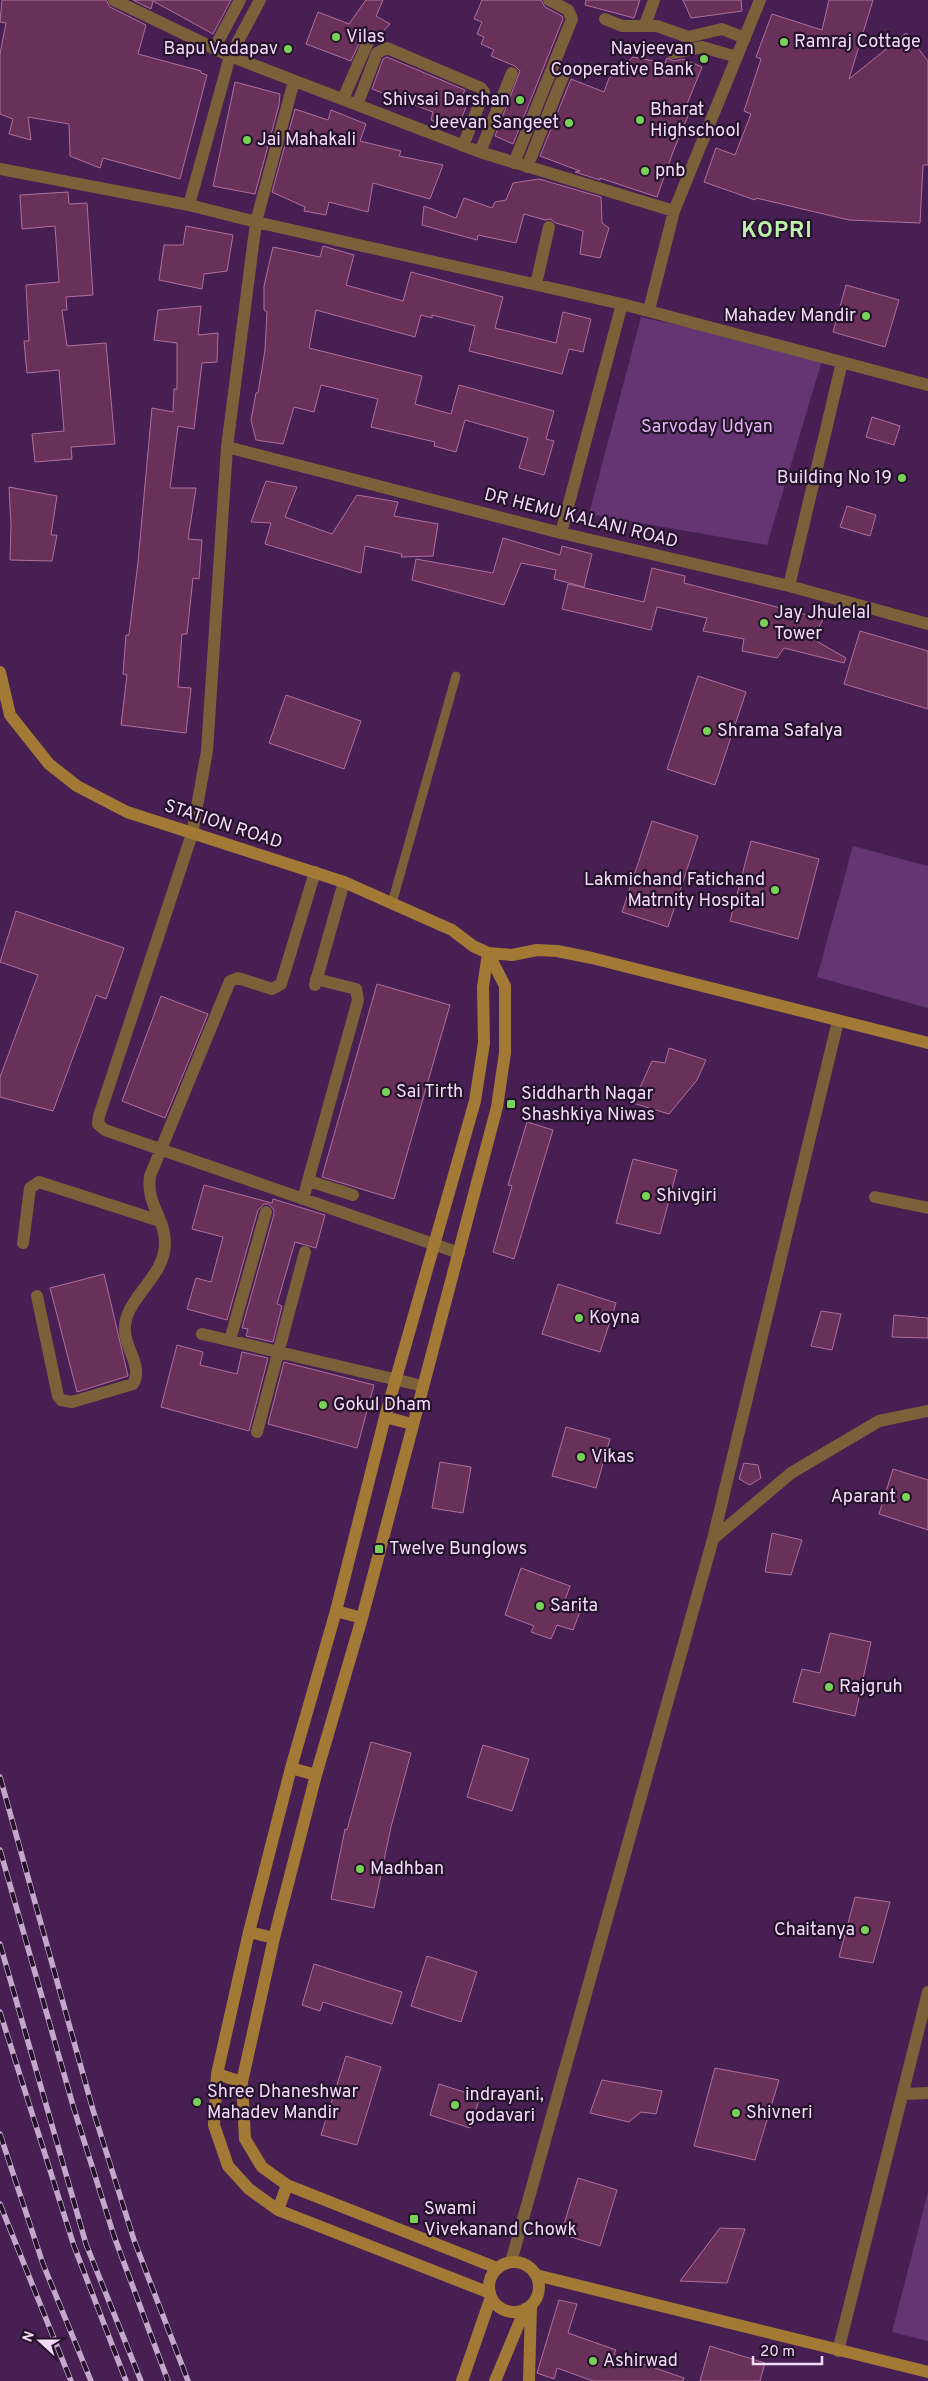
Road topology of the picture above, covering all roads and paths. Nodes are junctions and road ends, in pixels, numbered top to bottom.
1 (115, 0) edge
2 (240, 0) edge
3 (260, 0) edge
4 (549, 0) edge
5 (654, 0) edge
6 (760, 0) edge
7 (605, 19) dead end
8 (645, 25) junction
9 (370, 38) dead end
10 (745, 38) junction
11 (214, 49) junction
12 (673, 53) dead end
13 (230, 56) junction
14 (737, 57) junction
15 (512, 73) dead end
16 (564, 74) dead end
17 (294, 80) junction
18 (343, 99) junction
19 (356, 105) junction
20 (463, 146) junction
21 (480, 152) junction
22 (520, 165) junction
23 (0, 170) edge
24 (189, 205) junction
25 (674, 211) junction
26 (256, 222) junction
27 (549, 227) dead end
28 (536, 284) junction
29 (622, 304) junction
30 (649, 310) junction
31 (842, 362) junction
32 (928, 385) edge
33 (227, 447) junction
34 (561, 533) junction
35 (789, 586) junction
36 (928, 624) edge
37 (0, 672) edge
38 (456, 676) dead end
39 (192, 834) junction
40 (315, 872) junction
41 (344, 882) junction
42 (392, 903) junction
43 (488, 953) junction
44 (838, 1021) junction
45 (928, 1043) edge
46 (475, 1100) junction
47 (497, 1106) junction
48 (160, 1150) junction
49 (309, 1181) junction
50 (353, 1194) dead end
51 (875, 1197) dead end
52 (303, 1199) junction
53 (928, 1208) edge
54 (266, 1212) dead end
55 (160, 1221) junction
56 (23, 1243) dead end
57 (434, 1244) junction
58 (305, 1252) dead end
59 (459, 1253) junction
60 (37, 1296) dead end
61 (202, 1334) dead end
62 (230, 1340) junction
63 (278, 1352) junction
64 (396, 1380) junction
65 (423, 1386) junction
66 (928, 1411) edge
67 (385, 1417) junction
68 (412, 1424) junction
69 (257, 1432) dead end
70 (713, 1539) junction
71 (336, 1611) junction
72 (362, 1618) junction
73 (291, 1768) junction
74 (316, 1775) junction
75 (249, 1932) junction
76 (274, 1938) junction
77 (928, 1992) edge
78 (217, 2074) junction
79 (242, 2082) junction
80 (928, 2092) edge
81 (904, 2094) junction
82 (287, 2185) junction
83 (278, 2210) junction
84 (511, 2262) junction
85 (497, 2268) junction
86 (536, 2275) junction
87 (491, 2295) junction
88 (528, 2307) junction
89 (838, 2352) junction
90 (928, 2372) edge
91 (462, 2381) edge
92 (495, 2381) edge
93 (529, 2381) edge

1 - 11 street
2 - 11 street
3 - 13 street
4 - 22 street
5 - 8 street
6 - 10 street
7 - 8 street
8 - 10 street
9 - 18 street
10 - 14 street
11 - 13 street
12 - 14 street
13 - 17 street
13 - 24 street
14 - 25 street
15 - 21 street
16 - 22 street
17 - 18 street
17 - 26 street
18 - 19 street
19 - 20 street
19 - 20 street
20 - 21 street
21 - 22 street
22 - 25 street
23 - 24 street
24 - 26 street
25 - 30 street
26 - 28 street
26 - 33 street
27 - 28 street
28 - 29 street
29 - 30 street
29 - 34 street
30 - 31 street
31 - 32 street
31 - 35 street
33 - 34 street, DR HEMU KALANI ROAD
33 - 39 street
34 - 35 street, DR HEMU KALANI ROAD
35 - 36 street, DR HEMU KALANI ROAD
37 - 39 main road, STATION ROAD
38 - 42 lane
39 - 40 main road, STATION ROAD
39 - 48 street
40 - 41 main road, STATION ROAD
40 - 48 street
41 - 42 main road, STATION ROAD
41 - 49 street
42 - 43 main road, STATION ROAD
43 - 44 main road
43 - 46 main road
43 - 47 main road
44 - 45 main road
44 - 70 street
46 - 47 main road
46 - 57 main road
47 - 59 main road
48 - 52 street
48 - 55 street
49 - 50 street
49 - 52 street
51 - 53 street
52 - 57 street
54 - 62 street
55 - 56 street
55 - 60 street
57 - 59 street
57 - 64 main road
58 - 63 street
59 - 65 main road
61 - 62 street
62 - 63 street
63 - 64 street
63 - 69 street
64 - 65 street
64 - 67 main road
65 - 68 main road
66 - 70 street
67 - 68 main road
67 - 71 main road
68 - 72 main road
70 - 84 street
71 - 72 main road
71 - 73 main road
72 - 74 main road
73 - 74 main road
73 - 75 main road
74 - 76 main road
75 - 76 main road
75 - 78 main road
76 - 79 main road
77 - 81 street
78 - 79 main road
78 - 83 main road
79 - 82 main road
80 - 81 street
81 - 89 street
82 - 83 main road
82 - 85 main road
83 - 87 main road
84 - 85 main road
84 - 86 main road
85 - 87 main road
86 - 88 main road
86 - 89 main road
87 - 88 main road
87 - 91 main road
88 - 92 main road
88 - 93 main road
89 - 90 main road

